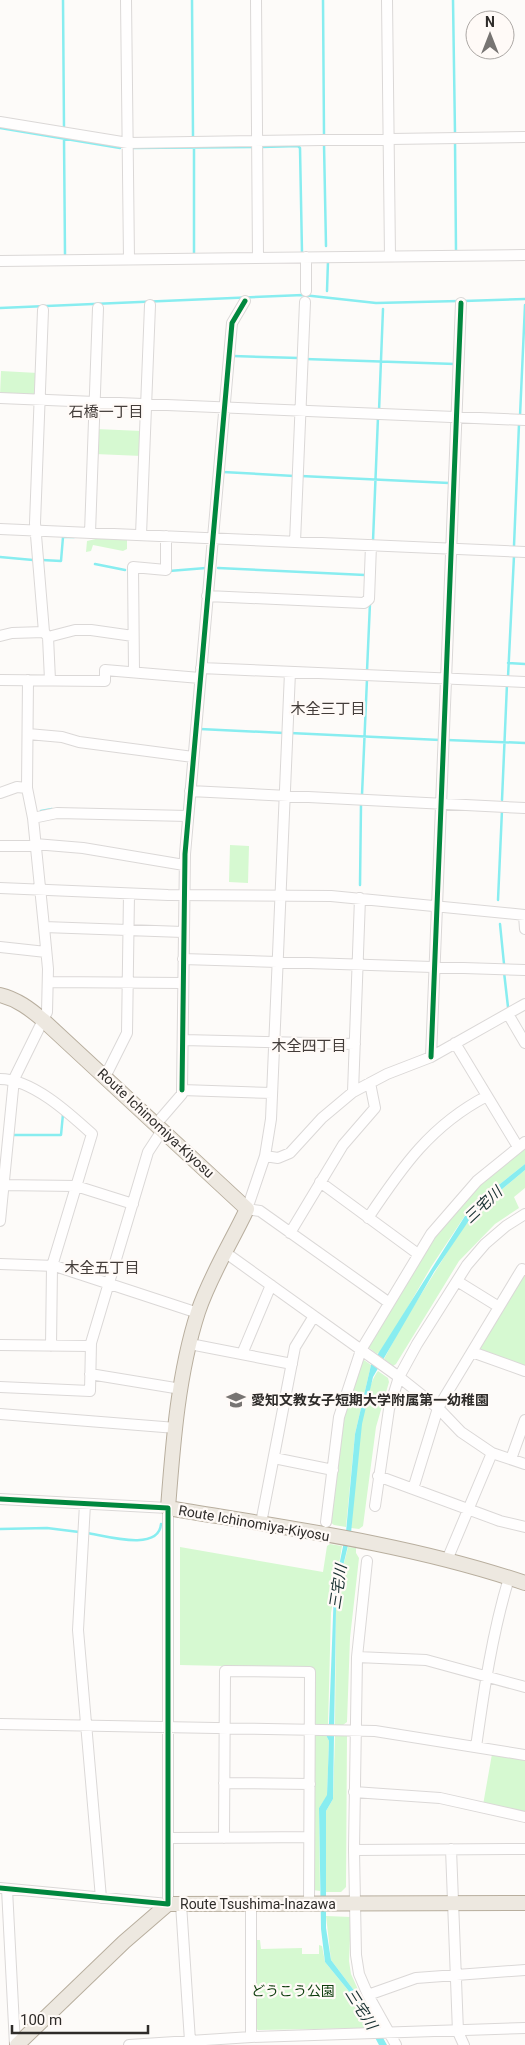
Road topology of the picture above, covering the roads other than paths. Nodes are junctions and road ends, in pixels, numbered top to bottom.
1 (126, 0) edge
2 (256, 0) edge
3 (386, 0) edge
4 (0, 122) edge
5 (525, 137) edge
6 (389, 139) junction
7 (257, 141) junction
8 (128, 143) junction
9 (525, 255) edge
10 (390, 256) junction
11 (306, 257) junction
12 (258, 258) junction
13 (129, 259) junction
14 (0, 261) edge
15 (245, 301) dead end
16 (461, 304) dead end
17 (150, 305) dead end
18 (98, 308) dead end
19 (42, 310) dead end
20 (0, 398) edge
21 (39, 400) junction
22 (95, 402) junction
23 (146, 404) junction
24 (224, 408) junction
25 (300, 411) junction
26 (457, 417) junction
27 (525, 420) edge
28 (0, 529) edge
29 (35, 530) junction
30 (90, 533) junction
31 (141, 535) junction
32 (166, 536) junction
33 (212, 538) junction
34 (295, 542) junction
35 (371, 545) junction
36 (451, 549) junction
37 (525, 552) edge
38 (207, 596) junction
39 (46, 635) junction
40 (0, 636) edge
41 (134, 636) junction
42 (134, 672) junction
43 (290, 672) junction
44 (200, 673) junction
45 (446, 679) junction
46 (0, 680) edge
47 (28, 680) junction
48 (50, 680) junction
49 (525, 682) edge
50 (28, 734) junction
51 (193, 757) junction
52 (27, 788) junction
53 (190, 792) junction
54 (0, 793) edge
55 (285, 796) junction
56 (440, 803) junction
57 (525, 808) edge
58 (188, 816) junction
59 (33, 818) junction
60 (35, 845) junction
61 (0, 846) edge
62 (184, 865) junction
63 (0, 888) edge
64 (39, 890) junction
65 (129, 894) junction
66 (280, 894) junction
67 (184, 895) junction
68 (360, 898) junction
69 (436, 906) junction
70 (525, 915) edge
71 (44, 928) junction
72 (525, 929) edge
73 (128, 930) junction
74 (183, 932) junction
75 (0, 947) edge
76 (46, 952) junction
77 (183, 959) junction
78 (277, 962) junction
79 (358, 965) junction
80 (433, 967) junction
81 (525, 970) edge
82 (48, 982) junction
83 (128, 982) junction
84 (183, 983) junction
85 (0, 995) edge
86 (525, 1004) edge
87 (508, 1014) junction
88 (43, 1020) junction
89 (183, 1040) junction
90 (274, 1041) junction
91 (525, 1042) edge
92 (455, 1043) junction
93 (355, 1044) junction
94 (431, 1057) junction
95 (105, 1077) junction
96 (0, 1079) edge
97 (14, 1079) junction
98 (370, 1083) junction
99 (182, 1090) junction
100 (353, 1092) junction
101 (272, 1093) junction
102 (487, 1096) junction
103 (160, 1126) junction
104 (521, 1144) edge
105 (265, 1156) junction
106 (320, 1182) junction
107 (2, 1185) edge
108 (76, 1186) junction
109 (134, 1204) junction
110 (247, 1208) junction
111 (525, 1214) edge
112 (368, 1218) junction
113 (0, 1221) edge
114 (290, 1233) junction
115 (226, 1253) junction
116 (418, 1254) junction
117 (0, 1264) edge
118 (52, 1266) junction
119 (525, 1270) edge
120 (457, 1281) junction
121 (109, 1283) junction
122 (271, 1285) junction
123 (388, 1302) junction
124 (499, 1307) junction
125 (198, 1313) junction
126 (314, 1316) junction
127 (190, 1344) junction
128 (0, 1345) edge
129 (51, 1346) junction
130 (91, 1346) junction
131 (363, 1352) junction
132 (472, 1352) junction
133 (242, 1354) junction
134 (292, 1364) junction
135 (525, 1371) edge
136 (90, 1374) junction
137 (399, 1377) junction
138 (0, 1387) edge
139 (181, 1389) junction
140 (438, 1408) junction
141 (0, 1414) edge
142 (525, 1420) edge
143 (176, 1428) junction
144 (492, 1453) junction
145 (274, 1458) junction
146 (511, 1459) junction
147 (525, 1464) edge
148 (333, 1470) junction
149 (378, 1476) junction
150 (413, 1489) junction
151 (0, 1499) edge
152 (85, 1504) junction
153 (375, 1506) dead end
154 (168, 1508) junction
155 (468, 1509) junction
156 (326, 1522) dead end
157 (260, 1523) junction
158 (525, 1526) edge
159 (448, 1560) junction
160 (367, 1561) dead end
161 (509, 1578) junction
162 (525, 1584) edge
163 (357, 1658) junction
164 (486, 1676) junction
165 (525, 1687) edge
166 (0, 1724) edge
167 (86, 1726) junction
168 (168, 1728) junction
169 (224, 1728) junction
170 (313, 1729) junction
171 (356, 1731) junction
172 (476, 1747) junction
173 (525, 1755) edge
174 (224, 1782) junction
175 (310, 1784) junction
176 (354, 1792) junction
177 (525, 1817) edge
178 (168, 1838) junction
179 (224, 1838) junction
180 (309, 1838) junction
181 (451, 1849) junction
182 (525, 1849) edge
183 (354, 1850) junction
184 (2, 1887) edge
185 (101, 1898) junction
186 (452, 1903) junction
187 (525, 1903) edge
188 (175, 1904) junction
189 (251, 1904) junction
190 (313, 1904) junction
191 (349, 1904) junction
192 (525, 1970) edge
193 (455, 1974) junction
194 (11, 1976) junction
195 (0, 1977) edge
196 (368, 1995) junction
197 (525, 2028) edge
198 (458, 2032) junction
199 (388, 2033) junction
200 (251, 2037) junction
201 (190, 2041) junction
202 (16, 2045) edge
203 (129, 2045) edge
204 (396, 2045) edge
205 (464, 2045) edge

1 - 8 street
2 - 7 street
3 - 6 street
4 - 8 street
5 - 6 street
6 - 7 street
6 - 10 street
7 - 8 street
7 - 12 street
8 - 13 street
9 - 10 street
10 - 11 street
11 - 12 street
11 - 25 street
12 - 13 street
13 - 14 street
15 - 24 street
16 - 26 street
17 - 23 street
18 - 22 street
19 - 21 street
20 - 21 street
21 - 22 street
21 - 29 street
22 - 23 street
22 - 30 street
23 - 24 street
23 - 31 street
24 - 25 street
24 - 33 street
25 - 26 street
25 - 34 street
26 - 27 street
26 - 36 street
28 - 29 street
29 - 30 street
29 - 39 street
30 - 31 street
31 - 32 street
32 - 33 street
32 - 41 street
33 - 34 street
33 - 38 street
34 - 35 street
35 - 36 street
35 - 38 street
36 - 37 street
36 - 45 street
38 - 44 street
39 - 40 street
39 - 41 street
39 - 48 street
41 - 42 street
42 - 44 street
42 - 48 street
43 - 44 street
43 - 45 street
43 - 55 street
44 - 51 street
45 - 49 street
45 - 56 street
46 - 47 street
47 - 48 street
47 - 50 street
50 - 51 street
50 - 52 street
51 - 53 street
52 - 54 street
52 - 59 street
53 - 55 street
53 - 58 street
55 - 56 street
55 - 66 street
56 - 57 street
56 - 69 street
58 - 59 street
58 - 62 street
59 - 60 street
60 - 61 street
60 - 62 street
60 - 64 street
62 - 67 street
63 - 64 street
64 - 65 street
64 - 71 street
65 - 67 street
65 - 73 street
66 - 67 street
66 - 68 street
66 - 78 street
67 - 74 street
68 - 69 street
68 - 79 street
69 - 70 street
69 - 80 street
70 - 72 street
71 - 73 street
71 - 76 street
73 - 74 street
73 - 83 street
74 - 77 street
75 - 76 street
76 - 82 street
77 - 78 street
77 - 84 street
78 - 79 street
78 - 90 street
79 - 80 street
79 - 93 street
80 - 81 street
80 - 94 street
82 - 83 street
82 - 88 street
83 - 84 street
83 - 95 street
84 - 89 street
85 - 88 main road, Route Ichinomiya-Kiyosu
86 - 87 street
87 - 91 street
87 - 92 street
88 - 95 main road, Route Ichinomiya-Kiyosu
88 - 97 street
89 - 90 street
89 - 99 street
90 - 93 street
90 - 101 street
92 - 94 street
92 - 102 street
93 - 100 street
94 - 98 street
95 - 103 main road, Route Ichinomiya-Kiyosu
96 - 97 street
97 - 107 street
97 - 108 street
98 - 100 street
98 - 106 street
99 - 101 street
99 - 103 street
100 - 105 street
101 - 105 street
102 - 104 street
102 - 112 street
103 - 109 street
103 - 110 main road, Route Ichinomiya-Kiyosu
104 - 116 street
105 - 110 street
106 - 112 street
106 - 114 street
107 - 108 street
107 - 113 street
108 - 109 street
108 - 118 street
109 - 121 street
110 - 114 street
110 - 115 main road, Route Ichinomiya-Kiyosu
111 - 120 street
112 - 116 street
114 - 123 street
115 - 122 street
115 - 125 main road, Route Ichinomiya-Kiyosu
116 - 123 street
117 - 118 street
118 - 121 street
118 - 129 street
119 - 124 street
120 - 124 street
120 - 137 street
121 - 125 street
121 - 130 street
122 - 126 street
122 - 133 street
123 - 131 street
124 - 132 street
125 - 127 main road, Route Ichinomiya-Kiyosu
126 - 131 street
126 - 134 street
127 - 133 street
127 - 139 main road, Route Ichinomiya-Kiyosu
128 - 129 street
129 - 130 street
130 - 136 street
131 - 137 street
131 - 148 street
132 - 135 street
132 - 140 street
133 - 134 street
134 - 145 street
136 - 138 street
136 - 139 street
137 - 140 street
137 - 149 street
139 - 143 main road, Route Ichinomiya-Kiyosu
140 - 144 street
140 - 150 street
141 - 143 street
142 - 146 street
143 - 154 main road, Route Ichinomiya-Kiyosu
144 - 146 street
144 - 155 street
145 - 148 street
145 - 157 street
146 - 147 street
148 - 156 street
149 - 150 street
149 - 153 street
150 - 155 street
151 - 152 street
152 - 154 street
152 - 167 street
154 - 157 main road, Route Ichinomiya-Kiyosu
154 - 168 street
155 - 158 street
155 - 159 street
157 - 159 main road, Route Ichinomiya-Kiyosu
159 - 161 main road, Route Ichinomiya-Kiyosu
160 - 163 street
161 - 162 main road, Route Ichinomiya-Kiyosu
161 - 164 street
163 - 164 street
163 - 171 street
164 - 165 street
164 - 172 street
166 - 167 street
167 - 168 street
167 - 185 street
168 - 169 street
168 - 178 street
169 - 170 street
169 - 170 street
169 - 174 street
170 - 171 street
170 - 175 street
171 - 172 street
171 - 176 street
172 - 173 street
174 - 175 street
174 - 179 street
175 - 180 street
176 - 177 street
176 - 183 street
178 - 179 street
178 - 188 street
179 - 180 street
180 - 190 street
181 - 182 street
181 - 183 street
181 - 186 street
183 - 191 street
184 - 185 street
184 - 194 street
185 - 188 street
186 - 187 main road, Route Tsushima-Inazawa
186 - 191 main road, Route Tsushima-Inazawa
186 - 193 street
188 - 189 main road, Route Tsushima-Inazawa
188 - 201 street
188 - 202 main road, Route Tsushima-Inazawa
189 - 190 main road, Route Tsushima-Inazawa
189 - 200 street
190 - 191 main road, Route Tsushima-Inazawa
191 - 196 street
192 - 193 street
193 - 196 street
193 - 198 street
194 - 195 street
194 - 202 street
196 - 199 street
197 - 198 street
198 - 199 street
198 - 205 street
199 - 200 street
199 - 204 street
200 - 201 street
201 - 203 street

